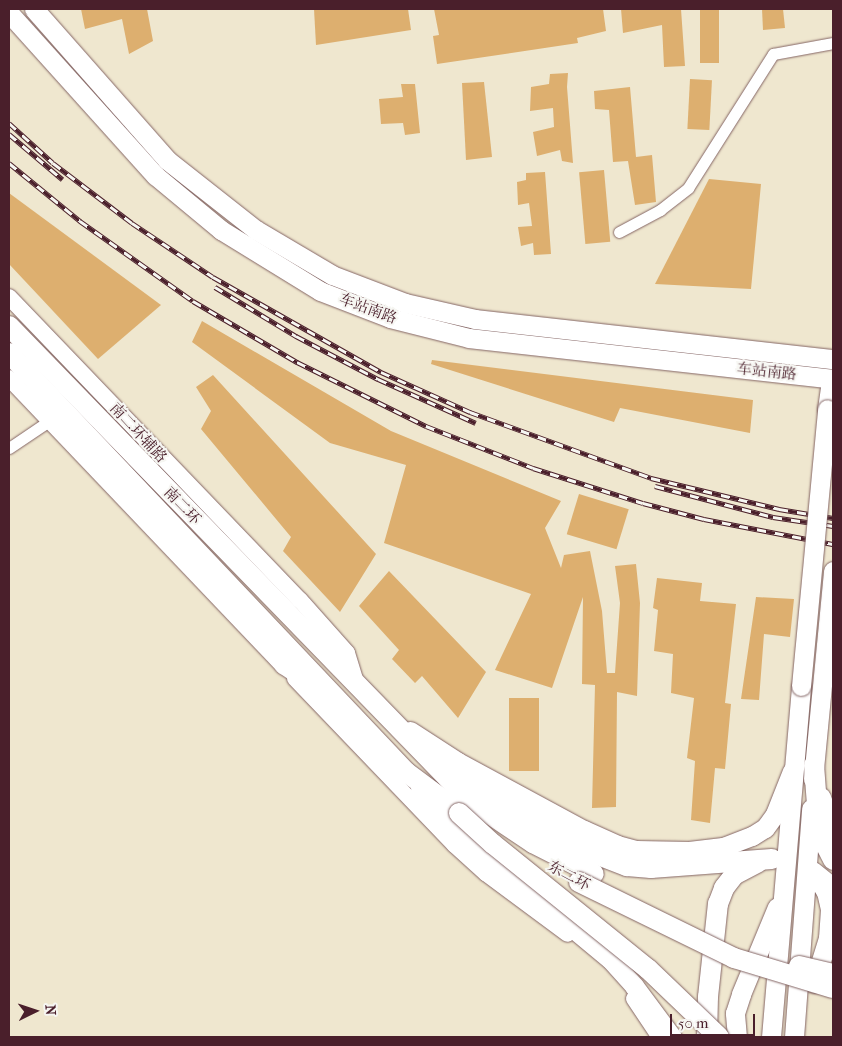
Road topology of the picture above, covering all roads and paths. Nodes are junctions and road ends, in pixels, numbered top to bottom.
1 (34, 9) edge
2 (9, 13) edge
3 (833, 43) edge
4 (619, 232) dead end
5 (9, 297) edge
6 (9, 326) edge
7 (9, 353) edge
8 (833, 359) edge
9 (832, 374) edge
10 (9, 378) edge
11 (49, 421) junction
12 (9, 448) edge
13 (833, 571) edge
14 (283, 666) junction
15 (357, 684) junction
16 (341, 704) junction
17 (381, 710) junction
18 (419, 751) junction
19 (814, 765) junction
20 (792, 771) junction
21 (406, 772) junction
22 (459, 812) junction
23 (833, 831) edge
24 (831, 856) edge
25 (813, 872) joint
26 (784, 888) junction
27 (833, 888) edge
28 (833, 974) edge
29 (833, 988) edge
30 (659, 1037) edge
31 (672, 1037) edge
32 (707, 1037) edge
33 (719, 1037) edge
34 (737, 1037) edge
35 (771, 1037) edge
36 (796, 1037) edge

1 - 8 main road, 车站南路
2 - 9 main road, 车站南路
3 - 4 street
5 - 15 main road, 南二环辅路
6 - 15 highway, 南二环
7 - 16 highway, 南二环
9 - 20 main road, bridge
10 - 11 main road
11 - 12 street
11 - 14 main road
13 - 19 main road
14 - 16 main road
14 - 30 street
15 - 17 highway, 东二环
16 - 21 highway, 东二环
17 - 18 highway, 东二环
17 - 20 main road
18 - 28 highway, 东二环, bridge
18 - 32 highway
19 - 23 main road
19 - 24 highway
19 - 36 main road
20 - 26 main road
21 - 22 highway, 东二环
21 - 31 main road
22 - 29 highway, 东二环, bridge
22 - 33 highway, bridge
25 - 27 highway
25 - 36 main road
26 - 34 main road
26 - 35 main road

